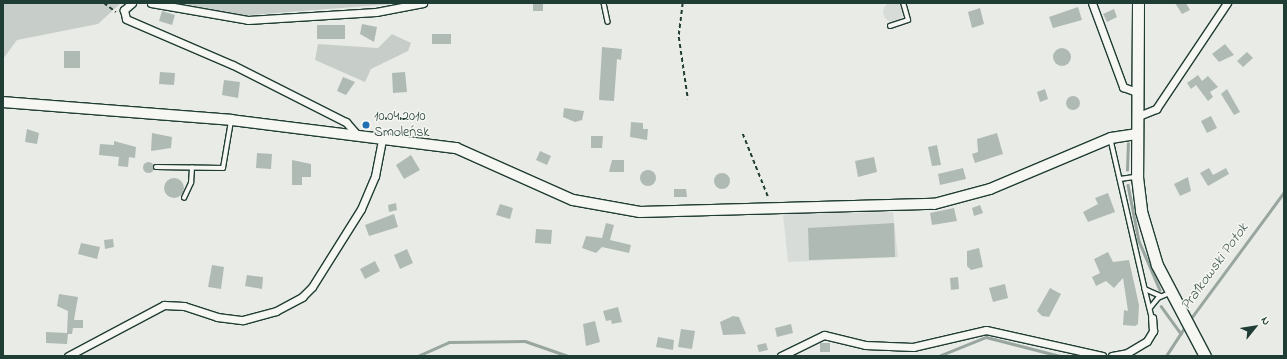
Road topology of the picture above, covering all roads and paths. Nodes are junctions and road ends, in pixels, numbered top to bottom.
1 (104, 3) edge
2 (132, 3) edge
3 (151, 3) edge
4 (423, 3) edge
5 (604, 3) edge
6 (683, 3) edge
7 (903, 3) edge
8 (1092, 3) edge
9 (1138, 3) edge
10 (1227, 3) edge
11 (124, 13) junction
12 (608, 22) dead end
13 (890, 26) dead end
14 (1137, 92) junction
15 (688, 99) dead end
16 (3, 102) edge
17 (1136, 117) junction
18 (231, 120) junction
19 (743, 134) dead end
20 (1136, 134) junction
21 (358, 136) junction
22 (1111, 138) junction
23 (382, 139) junction
24 (156, 167) dead end
25 (192, 168) junction
26 (1137, 177) junction
27 (1120, 179) junction
28 (184, 198) dead end
29 (773, 209) junction
30 (1145, 288) junction
31 (1166, 295) junction
32 (1150, 308) junction
33 (1152, 318) joint
34 (68, 356) edge
35 (781, 356) edge
36 (1102, 356) edge
37 (1112, 356) edge
38 (1205, 356) edge

1 - 11 path
2 - 11 street
3 - 4 street
5 - 12 lane
6 - 15 path
7 - 13 lane
8 - 14 street
9 - 14 main road
10 - 17 street
11 - 21 street
14 - 17 main road
16 - 18 street
17 - 20 main road
18 - 21 street
18 - 25 lane
19 - 29 path
20 - 22 street
20 - 26 main road
21 - 23 street
22 - 27 lane
22 - 29 street
23 - 29 street
23 - 34 street
24 - 25 lane
25 - 28 lane
26 - 27 lane
26 - 31 main road
27 - 30 lane
30 - 31 lane
30 - 32 lane
31 - 32 lane
31 - 38 main road
32 - 33 lane
33 - 37 street
35 - 36 street

